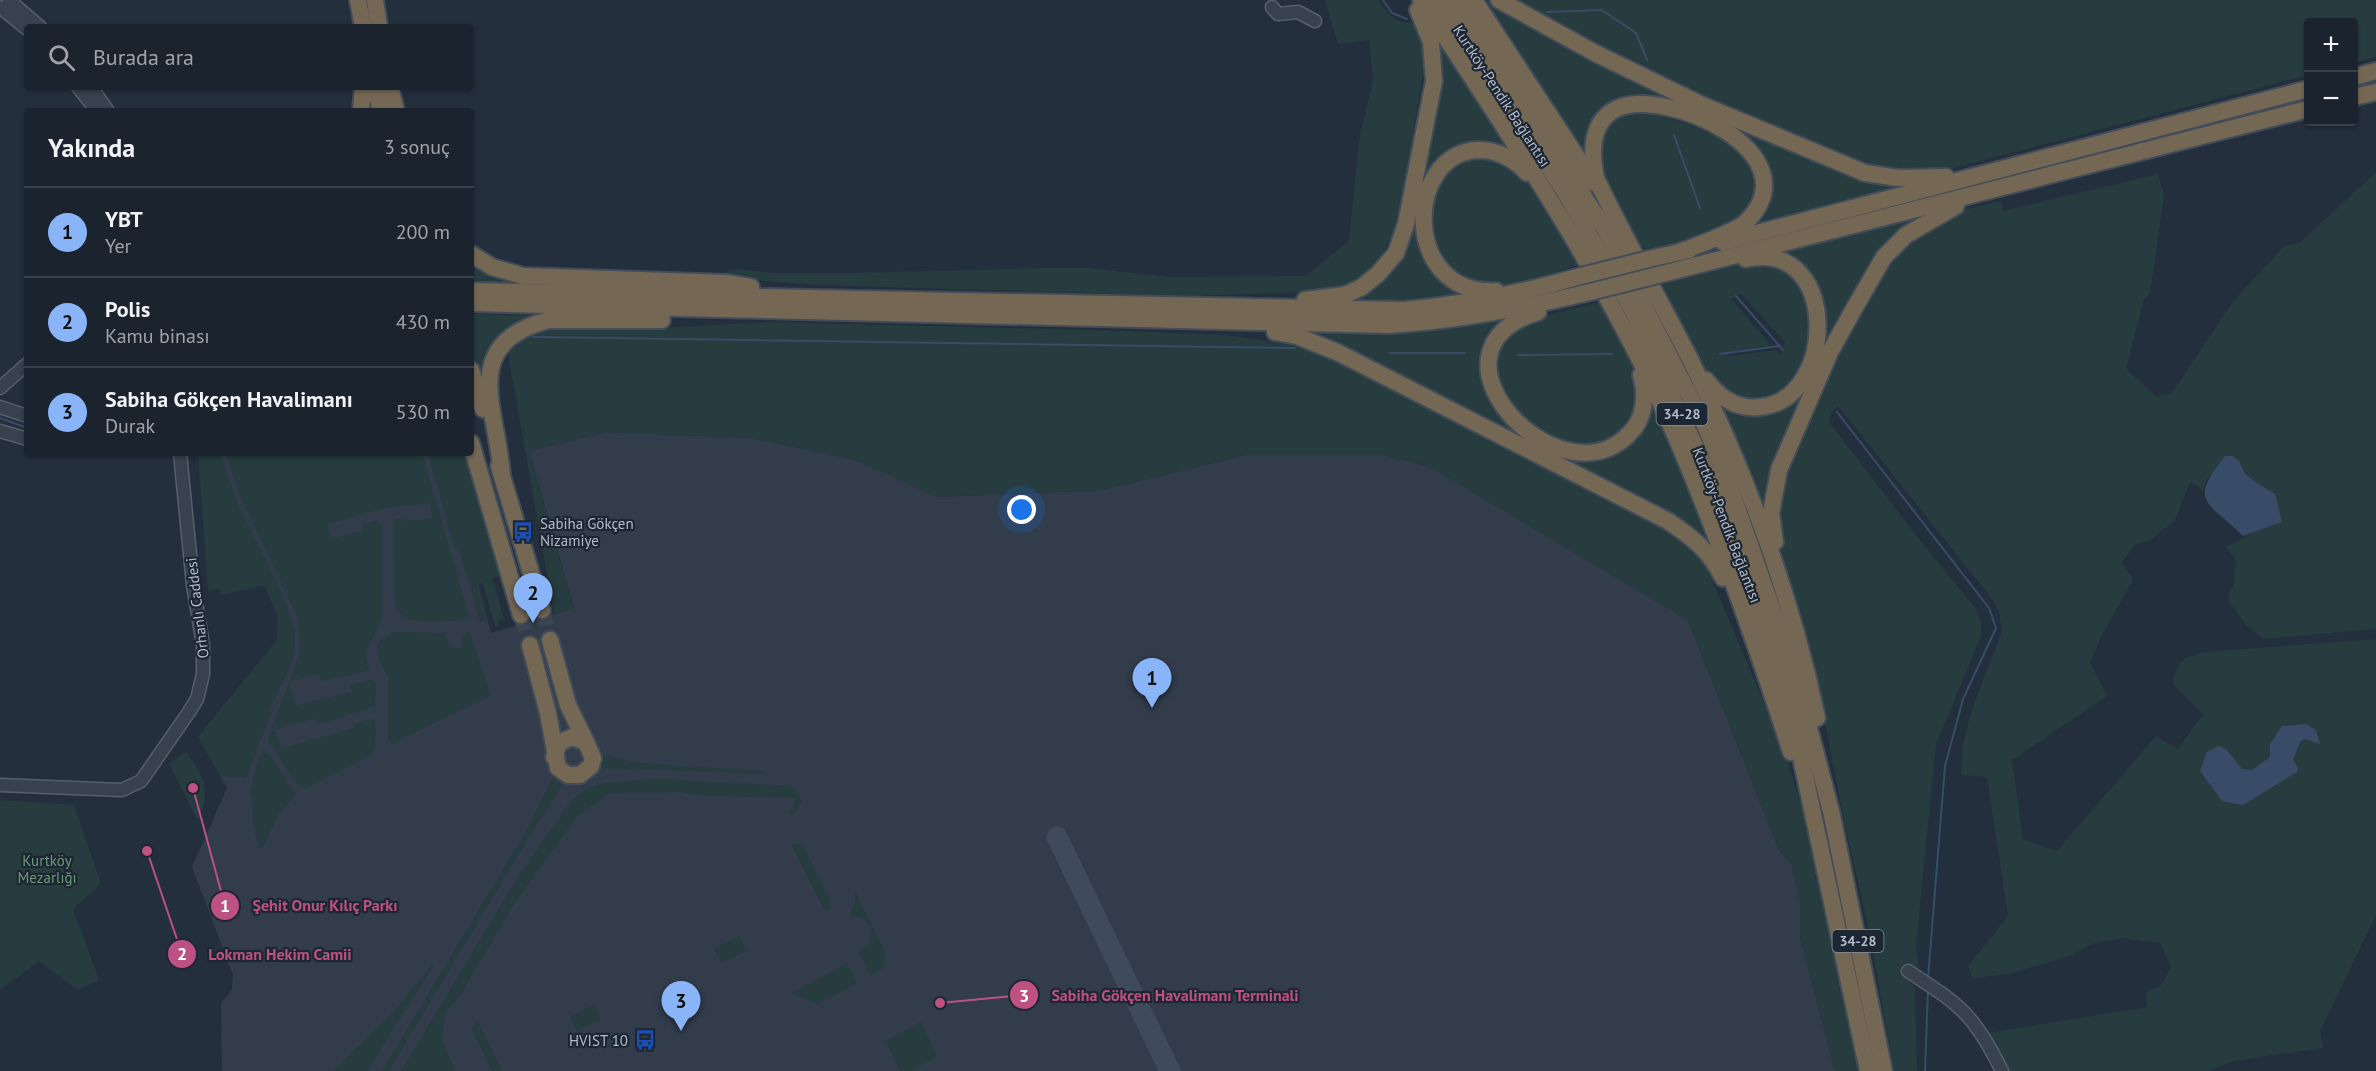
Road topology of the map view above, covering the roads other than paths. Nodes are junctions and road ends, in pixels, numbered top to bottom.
1 (9, 0) edge
2 (358, 0) edge
3 (375, 0) edge
4 (1299, 0) edge
5 (1413, 0) edge
6 (1421, 0) edge
7 (1439, 0) edge
8 (1456, 0) edge
9 (1474, 0) edge
10 (1499, 0) edge
11 (0, 7) edge
12 (1314, 21) dead end
13 (37, 24) edge
14 (357, 24) edge
15 (362, 24) edge
16 (379, 24) edge
17 (24, 27) edge
18 (2376, 71) edge
19 (2358, 76) edge
20 (80, 90) edge
21 (92, 90) edge
22 (363, 90) edge
23 (376, 90) edge
24 (391, 90) edge
25 (2304, 90) edge
26 (2376, 92) edge
27 (2358, 96) edge
28 (95, 108) edge
29 (106, 108) edge
30 (361, 108) edge
31 (380, 108) edge
32 (395, 108) edge
33 (2304, 110) edge
34 (2027, 164) junction
35 (1984, 192) junction
36 (1551, 200) junction
37 (1612, 211) junction
38 (474, 256) edge
39 (1681, 260) junction
40 (474, 291) edge
41 (1531, 291) junction
42 (1590, 292) junction
43 (820, 297) junction
44 (474, 303) edge
45 (828, 314) junction
46 (1224, 316) junction
47 (1634, 351) junction
48 (1690, 360) junction
49 (24, 367) edge
50 (474, 380) edge
51 (0, 388) edge
52 (0, 407) edge
53 (24, 415) edge
54 (0, 431) edge
55 (24, 438) edge
56 (474, 453) edge
57 (180, 456) edge
58 (502, 476) junction
59 (1783, 587) junction
60 (542, 610) tunnel mouth
61 (521, 615) tunnel mouth
62 (1750, 632) junction
63 (550, 640) tunnel mouth
64 (530, 645) tunnel mouth
65 (586, 742) junction
66 (554, 757) junction
67 (0, 785) edge
68 (1832, 811) junction
69 (1827, 871) junction
70 (1913, 974) dead end
71 (1868, 1071) edge
72 (1884, 1071) edge
73 (2001, 1071) edge

1 - 13 street
2 - 14 highway
2 - 15 highway
3 - 16 highway
4 - 12 street
5 - 46 highway
6 - 36 highway
7 - 69 highway, Kurtköy-Pendik Bağlantısı / 34-28
8 - 68 highway, Kurtköy-Pendik Bağlantısı / 34-28
9 - 37 highway
10 - 34 highway
11 - 17 street
18 - 19 highway
20 - 28 street
21 - 29 street
22 - 30 highway
23 - 31 highway
24 - 32 highway
25 - 34 highway
26 - 27 highway
33 - 35 highway
34 - 39 highway
35 - 39 highway
35 - 59 highway
36 - 41 highway
36 - 47 highway
37 - 39 highway
37 - 48 highway
38 - 43 highway
39 - 41 highway, bridge
39 - 42 highway, bridge
39 - 48 highway
40 - 43 highway
41 - 46 highway
42 - 46 highway
42 - 47 highway
43 - 46 highway
44 - 45 highway
45 - 46 highway
45 - 58 highway
46 - 62 highway
47 - 62 highway
48 - 59 highway
49 - 51 street
50 - 58 highway
52 - 53 street
54 - 55 street
56 - 61 highway
57 - 67 street, Orhanlı Caddesi
58 - 60 highway
59 - 68 highway
62 - 69 highway
63 - 65 highway
64 - 66 highway
65 - 66 highway
65 - 66 highway
68 - 72 highway, Kurtköy-Pendik Bağlantısı / 34-28
69 - 71 highway, Kurtköy-Pendik Bağlantısı / 34-28
70 - 73 street

